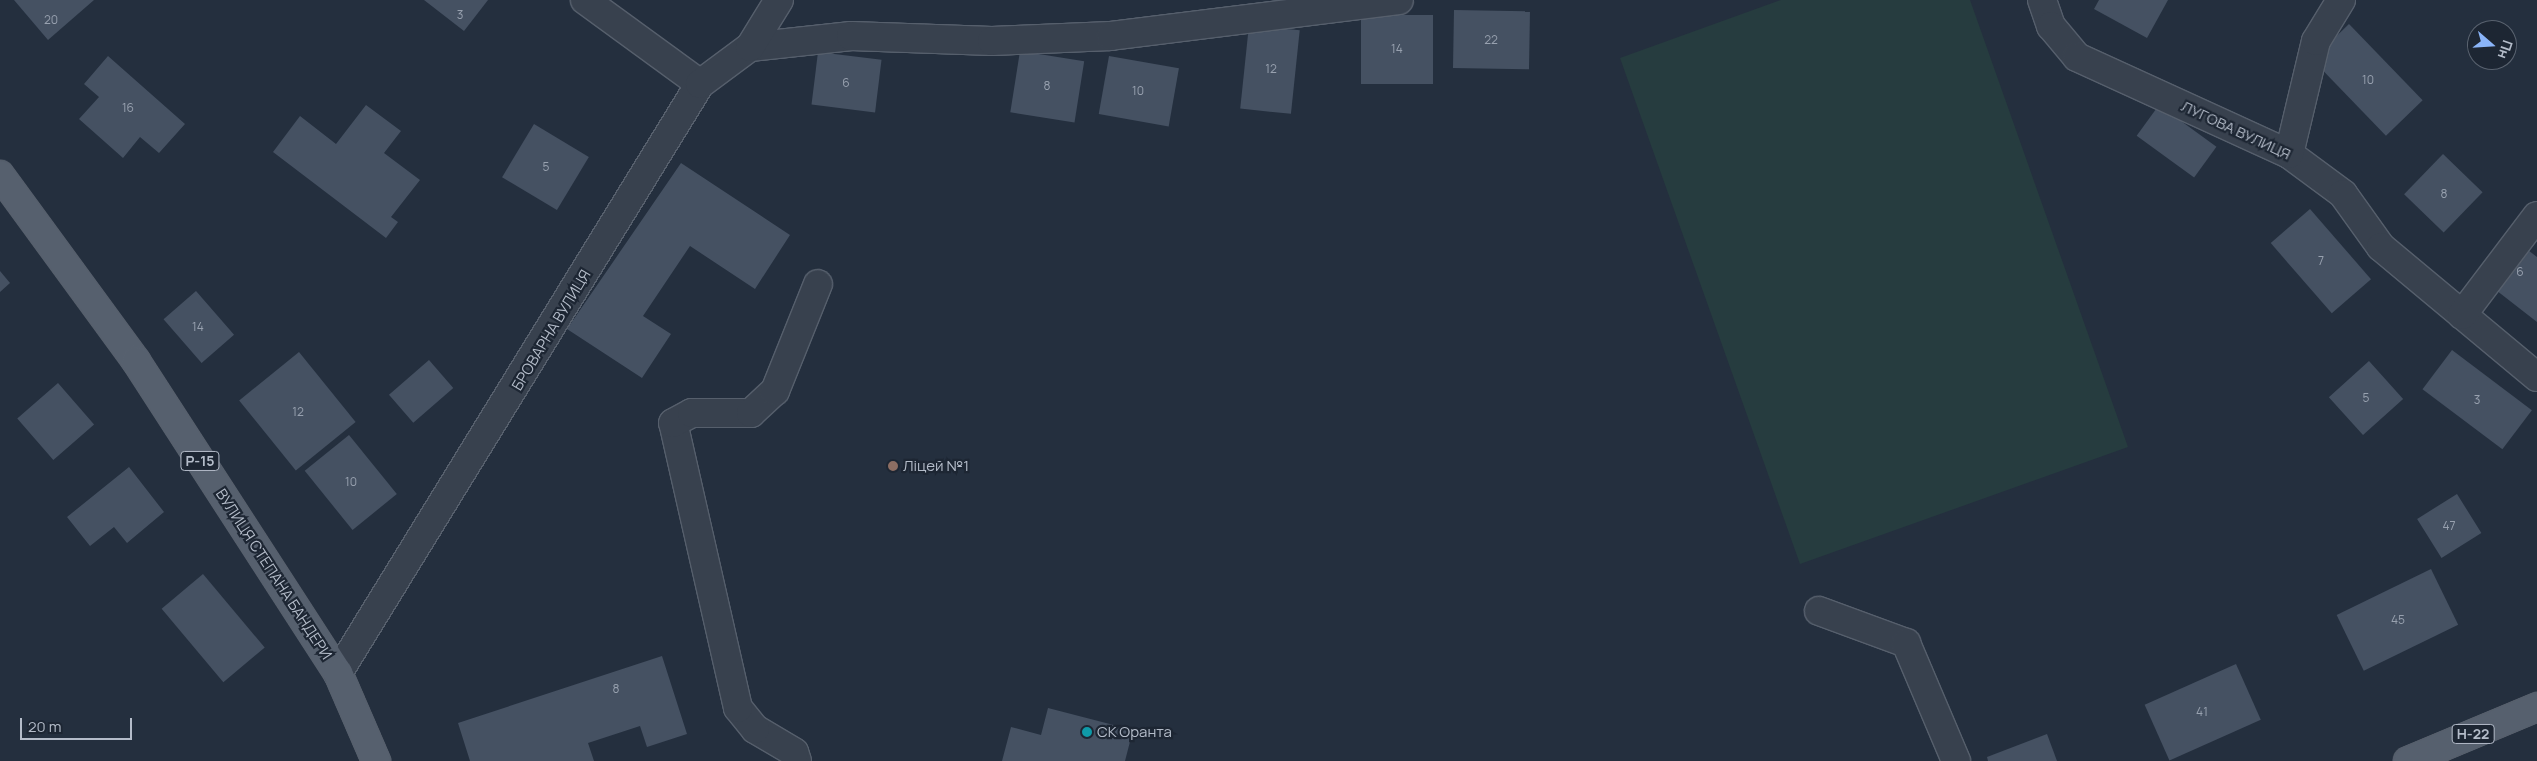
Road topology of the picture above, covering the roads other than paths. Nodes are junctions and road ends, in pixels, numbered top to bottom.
1 (585, 0) edge
2 (779, 0) edge
3 (1399, 0) edge
4 (2042, 0) edge
5 (2341, 0) edge
6 (750, 47) junction
7 (700, 84) junction
8 (2289, 154) junction
9 (0, 175) edge
10 (2537, 216) edge
11 (818, 284) dead end
12 (2462, 315) junction
13 (2537, 376) edge
14 (1818, 611) dead end
15 (338, 673) junction
16 (2537, 707) edge
17 (376, 761) edge
18 (797, 761) edge
19 (1956, 761) edge
20 (2408, 761) edge

1 - 7 street
2 - 6 street, БРОВАРНА ВУЛИЦЯ
3 - 6 street
4 - 8 street, ЛУГОВА ВУЛИЦЯ
5 - 8 street
6 - 7 street, БРОВАРНА ВУЛИЦЯ
7 - 15 street, БРОВАРНА ВУЛИЦЯ
8 - 12 street, ЛУГОВА ВУЛИЦЯ
9 - 15 main road, ВУЛИЦЯ СТЕПАНА БАНДЕРИ / Р-15
10 - 12 street
11 - 18 street
12 - 13 street, ЛУГОВА ВУЛИЦЯ
14 - 19 street
15 - 17 main road, ВУЛИЦЯ СТЕПАНА БАНДЕРИ / Р-15
16 - 20 main road, Н-22

